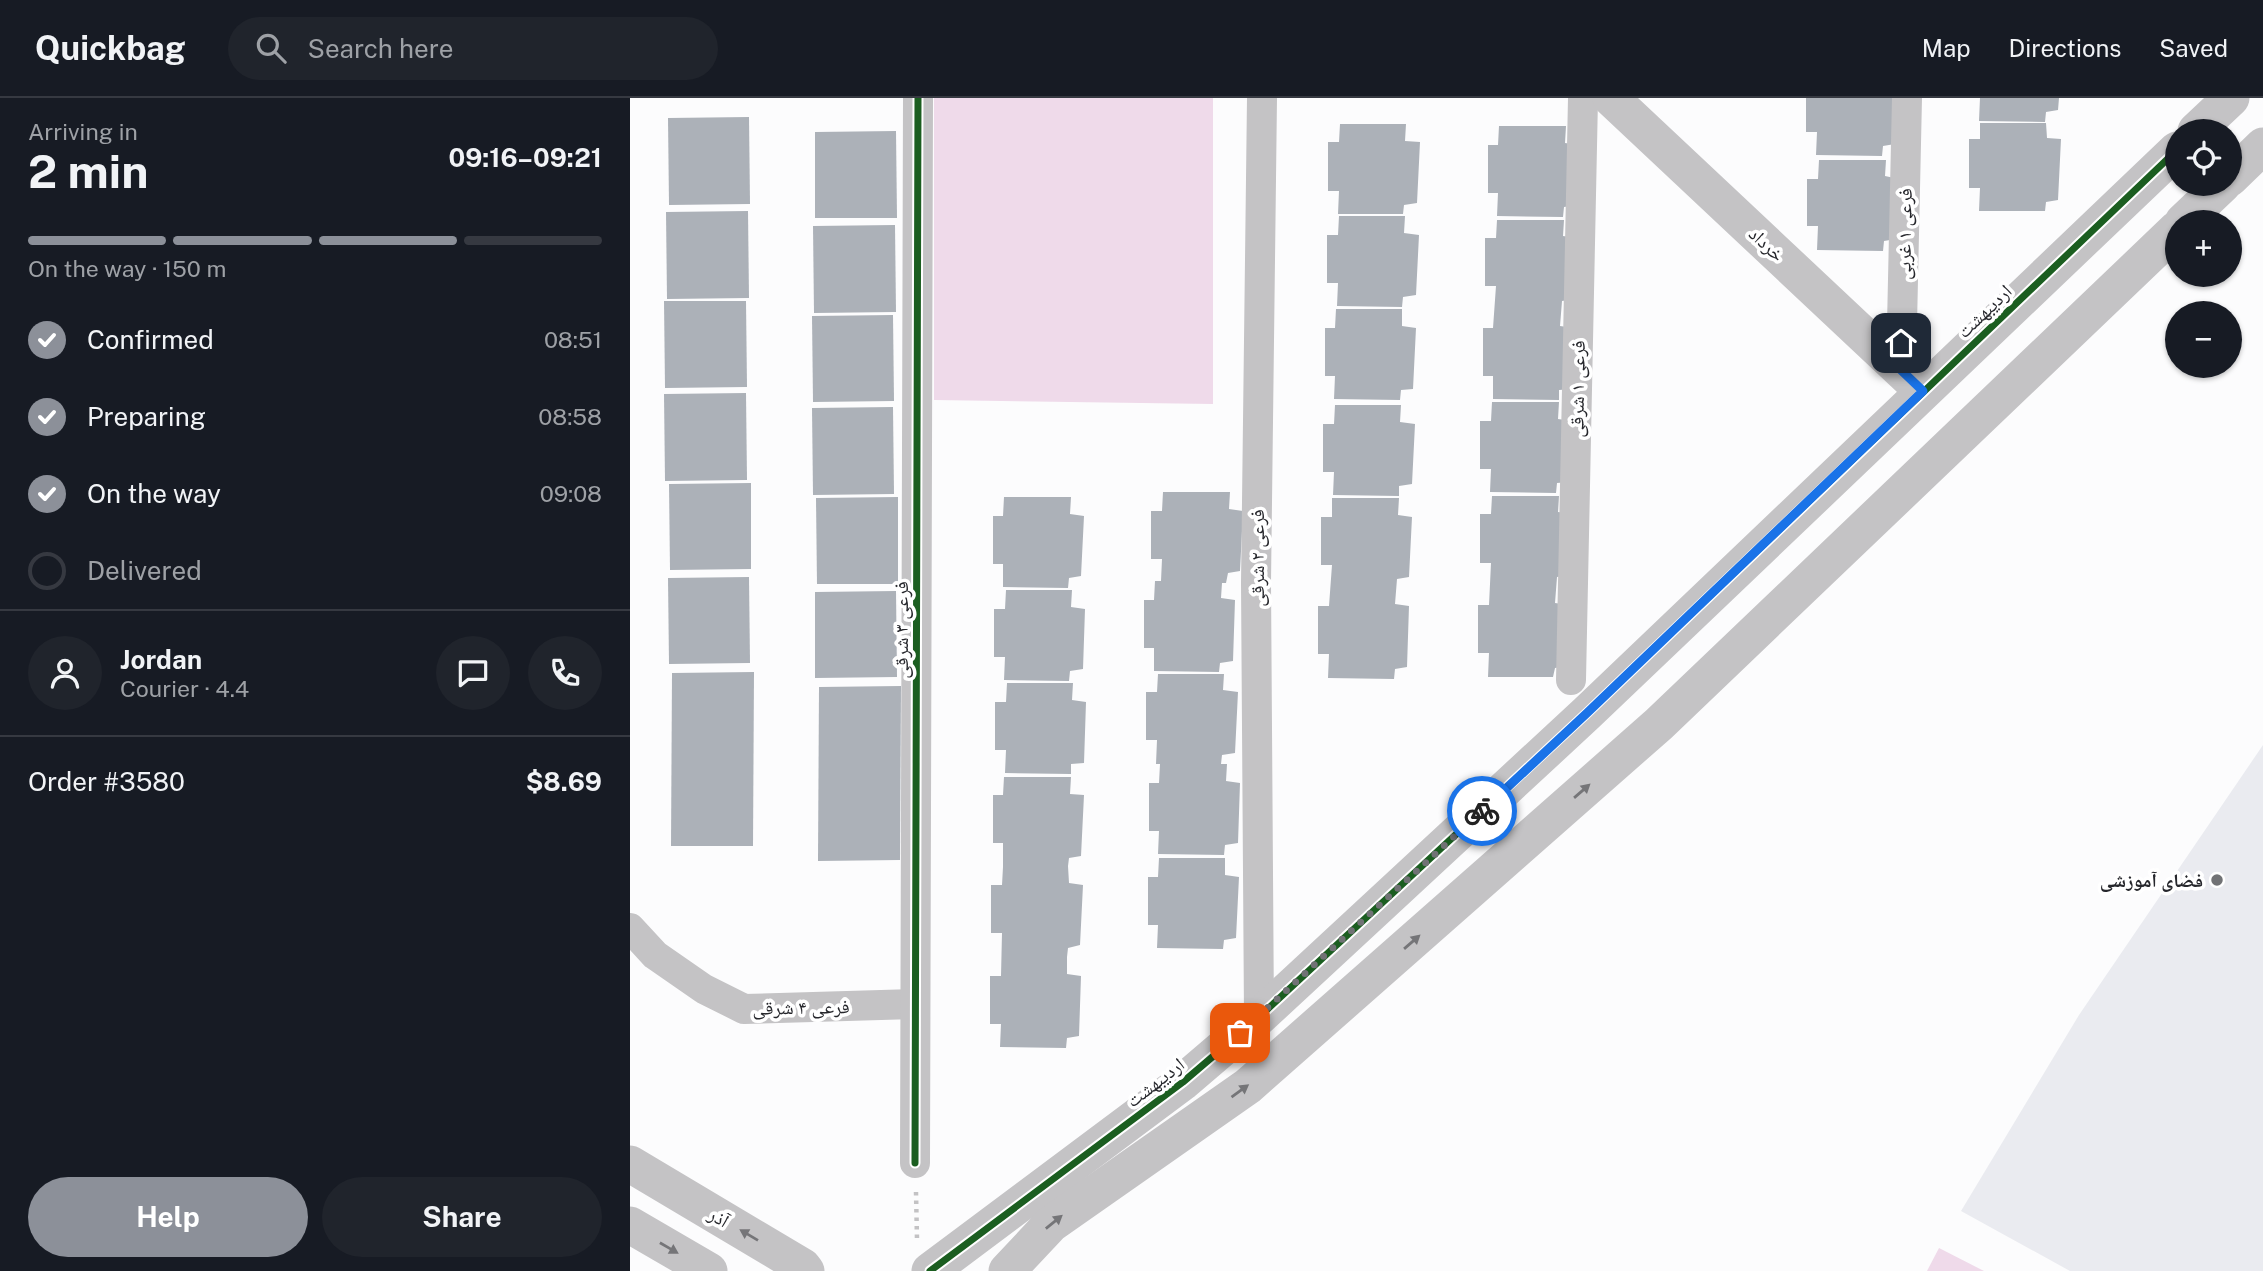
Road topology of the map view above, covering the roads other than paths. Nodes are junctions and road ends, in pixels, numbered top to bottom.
1 (918, 98) edge
2 (1262, 98) edge
3 (1583, 98) edge
4 (1611, 98) edge
5 (1906, 98) edge
6 (2231, 98) edge
7 (2209, 119) edge
8 (2263, 146) edge
9 (2165, 160) edge
10 (2242, 166) edge
11 (2211, 196) edge
12 (2196, 210) edge
13 (2165, 240) edge
14 (1912, 380) junction
15 (1571, 680) dead end
16 (630, 928) edge
17 (915, 1004) junction
18 (1259, 1017) junction
19 (915, 1163) road end
20 (630, 1164) edge
21 (630, 1225) edge
22 (924, 1258) edge
23 (709, 1271) edge
24 (806, 1271) edge
25 (1007, 1271) edge

1 - 17 street, فرعی ۳ شرقی
2 - 18 street, فرعی ۲ شرقی
3 - 15 street, فرعی ۱ شرقی
4 - 14 street, خرداد
5 - 14 street, فرعی ۱ غربی
6 - 7 street
8 - 10 street
9 - 14 street, اردیبهشت
11 - 12 street
25 -> 13 street
14 - 18 street, اردیبهشت
16 - 17 street, فرعی ۴ شرقی
17 - 19 street, فرعی ۳ شرقی
18 - 22 street, اردیبهشت
24 -> 20 street, آذر
21 -> 23 street

